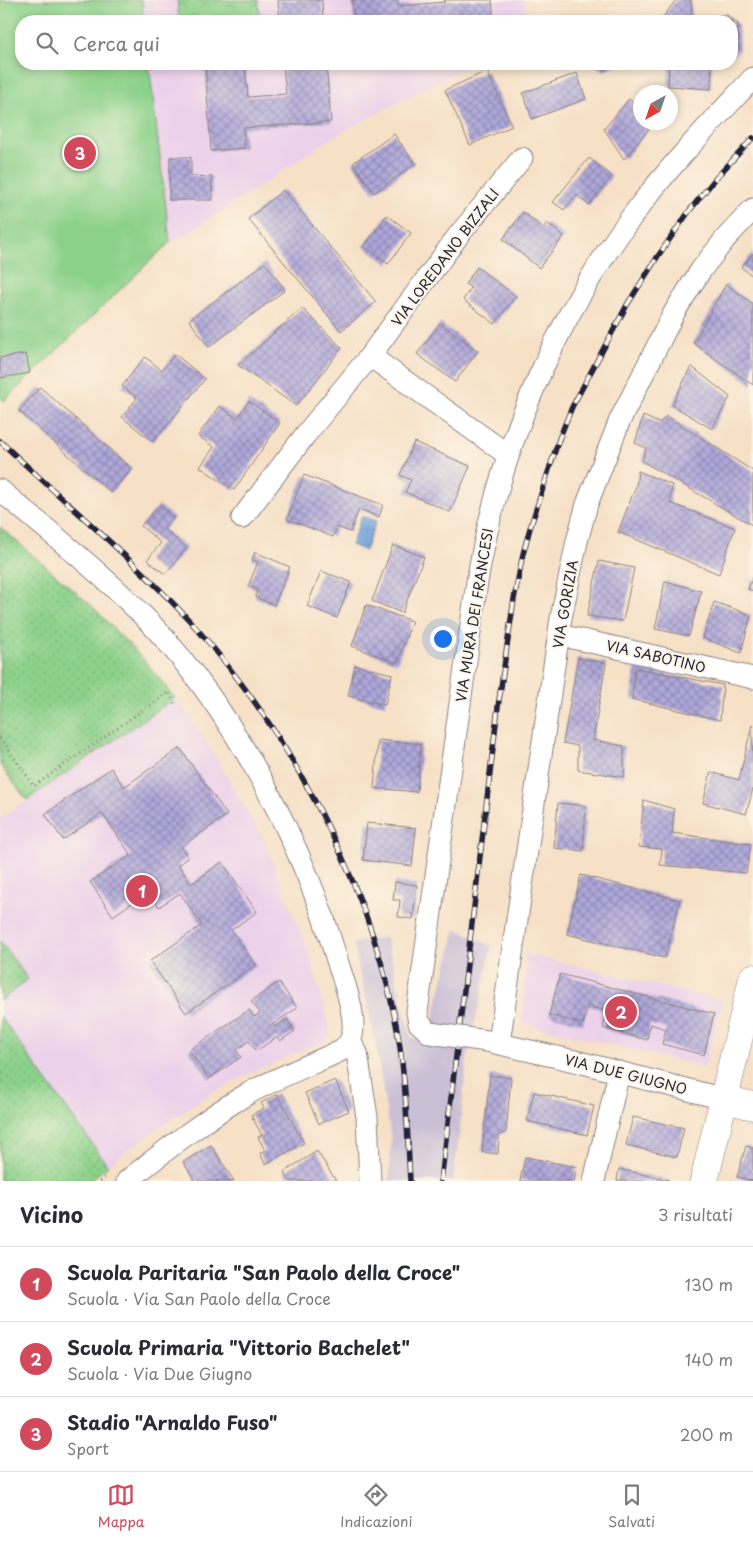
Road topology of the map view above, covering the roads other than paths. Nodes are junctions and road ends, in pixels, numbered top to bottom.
1 (753, 78) edge
2 (522, 158) dead end
3 (753, 209) edge
4 (370, 356) junction
5 (508, 455) junction
6 (0, 490) edge
7 (242, 518) dead end
8 (559, 635) junction
9 (753, 678) edge
10 (753, 978) edge
11 (350, 1042) junction
12 (493, 1042) junction
13 (619, 1072) junction
14 (724, 1099) junction
15 (753, 1106) edge
16 (133, 1175) edge
17 (370, 1181) edge
18 (594, 1181) edge
19 (704, 1181) edge

1 - 5 street, VIA MURA DEI FRANCESI
2 - 4 street, VIA LOREDANO BIZZALI
3 - 8 street, VIA GORIZIA
4 - 5 street
4 - 7 street, VIA LOREDANO BIZZALI
5 - 12 street, VIA MURA DEI FRANCESI, bridge
6 - 11 street
8 - 9 street, VIA SABOTINO
8 - 12 street, VIA GORIZIA
10 - 14 street
11 - 16 street
11 - 17 street
12 - 13 street, VIA DUE GIUGNO
13 - 14 street, VIA DUE GIUGNO
13 - 18 street
14 - 15 street, VIA DUE GIUGNO
14 - 19 street

